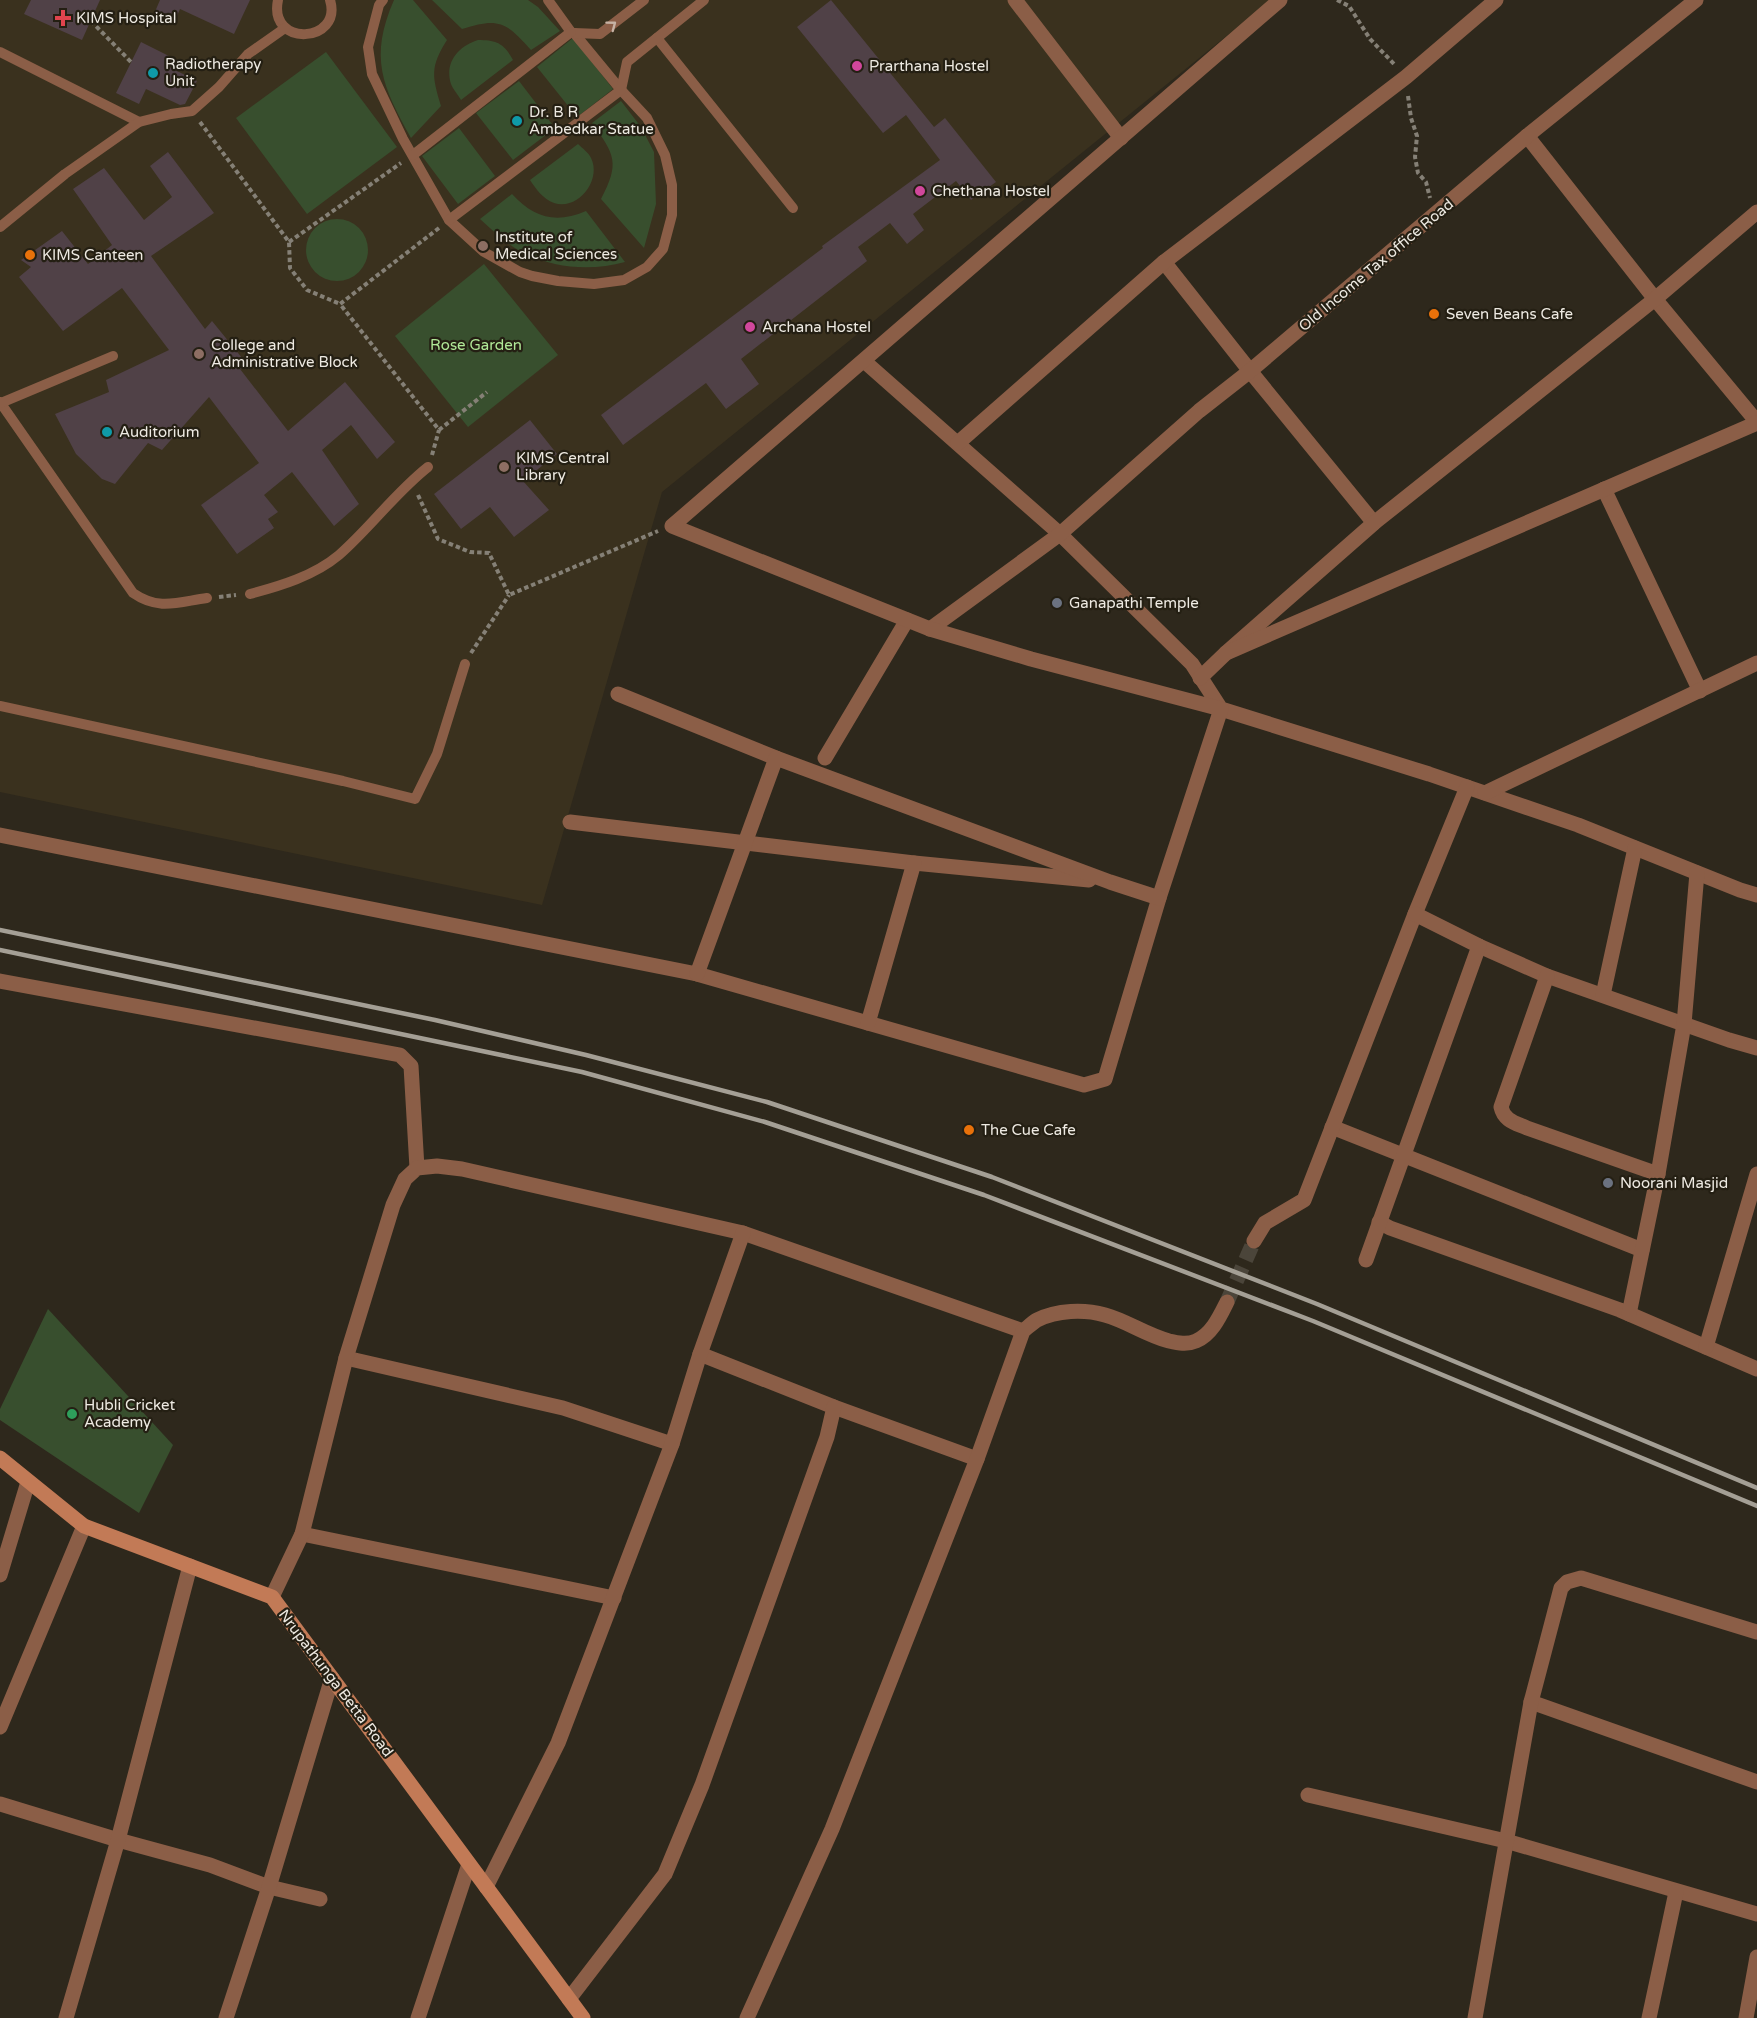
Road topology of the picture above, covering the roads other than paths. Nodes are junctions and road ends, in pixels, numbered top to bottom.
1 (278, 0) edge
2 (330, 0) edge
3 (383, 0) edge
4 (548, 0) edge
5 (644, 0) edge
6 (704, 0) edge
7 (1015, 0) edge
8 (1280, 0) edge
9 (1496, 0) edge
10 (1696, 0) edge
11 (285, 28) junction
12 (573, 33) junction
13 (657, 38) junction
14 (0, 52) edge
15 (621, 90) junction
16 (139, 122) junction
17 (1527, 136) junction
18 (1121, 138) junction
19 (413, 154) junction
20 (793, 208) dead end
21 (1757, 212) edge
22 (449, 220) junction
23 (0, 227) edge
24 (1164, 262) junction
25 (1655, 299) junction
26 (113, 356) dead end
27 (864, 361) junction
28 (1250, 371) junction
29 (0, 402) edge
30 (1757, 423) edge
31 (958, 443) junction
32 (428, 467) road end
33 (1604, 489) junction
34 (1374, 523) junction
35 (1060, 534) junction
36 (250, 594) road end
37 (207, 598) road end
38 (907, 620) junction
39 (930, 629) junction
40 (1226, 653) junction
41 (1757, 663) edge
42 (465, 664) road end
43 (1200, 678) junction
44 (1700, 691) junction
45 (618, 694) dead end
46 (0, 706) edge
47 (1221, 709) junction
48 (776, 758) junction
49 (825, 758) dead end
50 (1467, 787) junction
51 (1485, 793) junction
52 (570, 822) dead end
53 (0, 835) edge
54 (744, 843) junction
55 (1635, 848) junction
56 (915, 863) junction
57 (1697, 873) junction
58 (1757, 881) edge
59 (1110, 882) junction
60 (1740, 890) junction
61 (1757, 895) edge
62 (1159, 898) junction
63 (1415, 914) junction
64 (1479, 946) junction
65 (697, 974) junction
66 (1548, 976) junction
67 (0, 981) edge
68 (1603, 995) junction
69 (868, 1023) junction
70 (1684, 1024) junction
71 (1757, 1048) edge
72 (1332, 1127) junction
73 (1404, 1155) junction
74 (417, 1168) junction
75 (1658, 1174) junction
76 (1757, 1174) edge
77 (1379, 1222) junction
78 (743, 1233) junction
79 (1254, 1240) tunnel mouth
80 (1642, 1250) junction
81 (1366, 1260) dead end
82 (1227, 1302) tunnel mouth
83 (1629, 1314) junction
84 (1023, 1332) junction
85 (1706, 1347) junction
86 (700, 1354) junction
87 (346, 1358) junction
88 (1757, 1369) edge
89 (834, 1407) junction
90 (672, 1444) junction
91 (0, 1458) edge
92 (977, 1459) junction
93 (27, 1482) junction
94 (84, 1526) junction
95 (302, 1534) junction
96 (190, 1566) junction
97 (0, 1575) edge
98 (272, 1597) junction
99 (614, 1598) junction
100 (1757, 1632) edge
101 (332, 1678) junction
102 (1531, 1702) junction
103 (0, 1727) edge
104 (1757, 1782) edge
105 (1308, 1795) dead end
106 (0, 1804) edge
107 (118, 1840) junction
108 (1506, 1841) junction
109 (469, 1864) junction
110 (269, 1887) junction
111 (486, 1887) junction
112 (1676, 1892) junction
113 (320, 1899) dead end
114 (1757, 1914) edge
115 (1757, 1957) edge
116 (569, 1999) junction
117 (754, 2014) edge
118 (66, 2018) edge
119 (226, 2018) edge
120 (418, 2018) edge
121 (583, 2018) edge
122 (1475, 2018) edge
123 (1649, 2018) edge
124 (1746, 2018) edge

1 - 11 lane
2 - 11 lane
3 - 19 lane
4 - 12 lane
12 -> 5 lane
6 - 13 lane
7 - 18 street
8 - 18 street
9 - 24 street
10 - 17 street, Old Income Tax office Road
11 - 16 lane
12 - 15 lane
12 - 19 lane
13 - 15 lane
13 - 20 lane
14 - 16 lane
15 - 22 lane
15 - 22 lane
16 - 23 lane
17 - 25 street
17 - 28 street, Old Income Tax office Road
18 - 27 street
19 - 22 lane
21 - 25 street
24 - 28 street
24 - 31 street
25 - 30 street
25 - 34 street
26 - 29 lane
27 - 31 street
27 - 38 street
28 - 34 street
28 - 35 street, Old Income Tax office Road
29 - 37 lane
30 - 33 street
31 - 35 street
32 - 36 lane
33 - 40 street
33 - 44 street
34 - 40 street
35 - 39 street, Old Income Tax office Road
35 - 43 street
38 - 39 street
38 - 49 street
39 - 47 street
40 - 43 street
41 - 44 street
42 - 46 lane
43 - 47 street
44 - 51 street
45 - 48 street
47 - 50 street
47 - 62 street
48 - 54 street
48 - 59 street
50 - 51 street
50 - 63 street
51 - 55 street
52 - 54 street
53 - 65 street
54 - 56 street
54 - 65 street
55 - 57 street
55 - 68 street
56 - 59 street
56 - 69 street
57 - 60 street
57 - 70 street
58 - 60 street
59 - 62 street
60 - 61 street
62 - 69 street
63 - 64 street
63 - 72 street
64 - 66 street
64 - 73 street
65 - 69 street
66 - 68 street
66 - 75 street
67 - 74 street
68 - 70 street
70 - 71 street
70 - 75 street
72 - 73 street
72 - 79 street
73 - 77 street
73 - 80 street
74 - 78 street
74 - 87 street
75 - 80 street
76 - 85 street
77 - 81 street
77 - 83 street
78 - 84 street
78 - 86 street
80 - 83 street
82 - 84 street
83 - 85 street
84 - 92 street
85 - 88 street
86 - 89 street
86 - 90 street
87 - 90 street
87 - 95 street
89 - 92 street
89 - 116 street
90 - 99 street
91 - 93 street, Nrupathunga Betta Road
92 - 117 street
93 - 94 street, Nrupathunga Betta Road
93 - 97 street
94 - 96 street, Nrupathunga Betta Road
94 - 103 street
95 - 98 street
95 - 99 street
96 - 98 street, Nrupathunga Betta Road
96 - 107 street
98 - 101 street, Nrupathunga Betta Road
99 - 111 street
100 - 102 street
101 - 109 street, Nrupathunga Betta Road
101 - 110 street
102 - 104 street
102 - 108 street
105 - 108 street
106 - 107 street
107 - 110 street
107 - 118 street
108 - 112 street
108 - 122 street
109 - 111 street, Nrupathunga Betta Road
109 - 120 street
110 - 113 street
110 - 119 street
111 - 116 street, Nrupathunga Betta Road
112 - 114 street
112 - 123 street
115 - 124 street
116 - 121 street, Nrupathunga Betta Road

